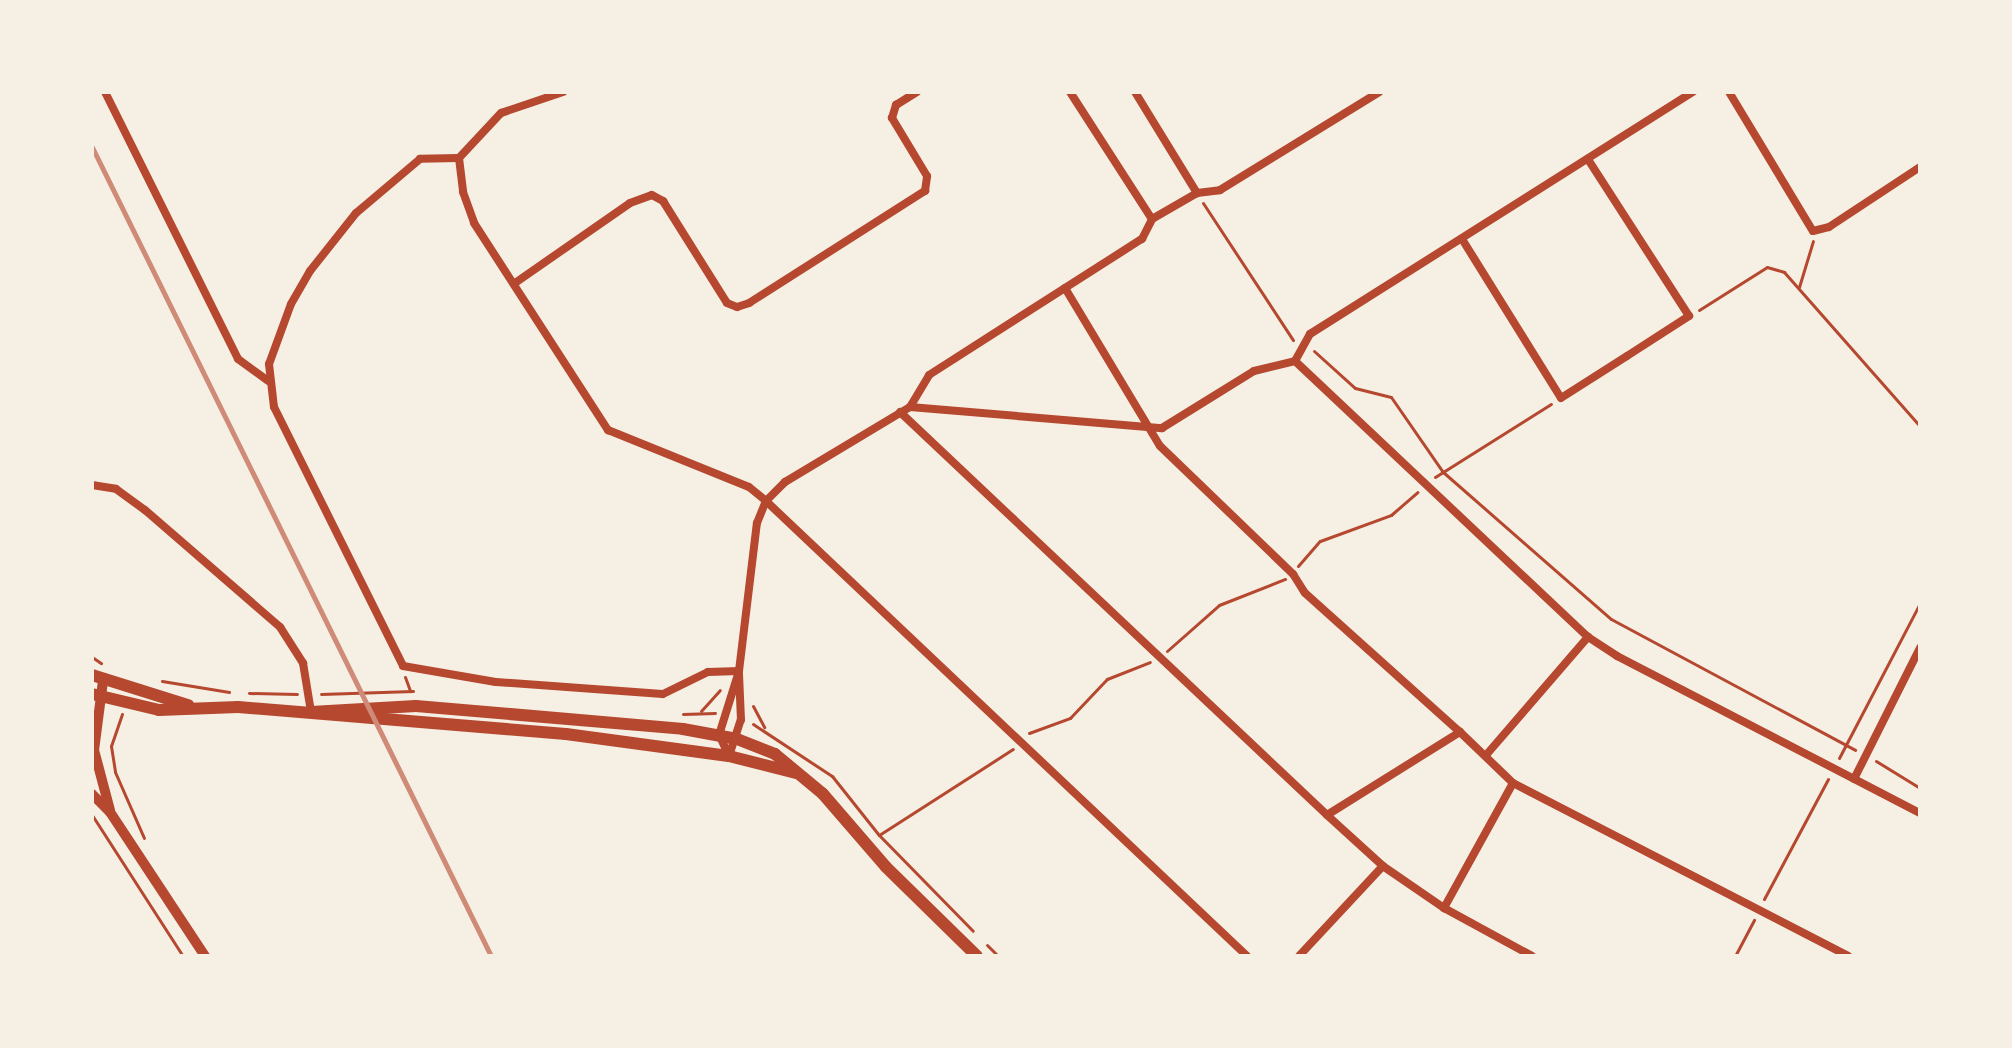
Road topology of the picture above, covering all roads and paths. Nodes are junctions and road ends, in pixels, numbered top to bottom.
1 (105, 92) edge
2 (563, 92) edge
3 (917, 92) edge
4 (1070, 92) edge
5 (1135, 92) edge
6 (1379, 92) edge
7 (1693, 92) edge
8 (1729, 92) edge
9 (459, 158) junction
10 (1588, 159) junction
11 (1920, 167) edge
12 (1197, 193) junction
13 (1152, 219) junction
14 (1813, 231) junction
15 (1462, 239) junction
16 (515, 283) junction
17 (1799, 287) junction
18 (1065, 288) junction
19 (1689, 316) junction
20 (1304, 345) junction
21 (1295, 361) junction
22 (268, 381) junction
23 (1561, 398) junction
24 (910, 407) junction
25 (900, 412) junction
26 (1920, 426) edge
27 (1147, 429) junction
28 (1443, 472) junction
29 (92, 485) edge
30 (1425, 485) junction
31 (766, 501) junction
32 (1293, 574) junction
33 (1588, 637) junction
34 (1920, 648) edge
35 (1156, 658) junction
36 (739, 671) junction
37 (98, 678) edge
38 (149, 679) dead end
39 (410, 691) dead end
40 (309, 694) junction
41 (96, 696) edge
42 (125, 705) junction
43 (191, 706) junction
44 (311, 712) junction
45 (1460, 732) junction
46 (719, 735) junction
47 (737, 739) junction
48 (1020, 742) junction
49 (93, 750) edge
50 (1487, 754) junction
51 (1866, 755) junction
52 (729, 756) junction
53 (796, 773) junction
54 (1854, 779) junction
55 (1513, 783) junction
56 (1920, 788) edge
57 (92, 794) edge
58 (110, 812) junction
59 (1920, 813) edge
60 (92, 815) edge
61 (1327, 815) junction
62 (879, 835) dead end
63 (148, 845) dead end
64 (1383, 866) junction
65 (1444, 908) junction
66 (183, 956) edge
67 (205, 956) edge
68 (977, 956) edge
69 (1247, 956) edge
70 (1299, 956) edge
71 (1532, 956) edge
72 (1848, 956) edge

1 - 22 street
2 - 9 street
3 - 16 street
4 - 13 street
5 - 12 street
6 - 12 street
7 - 10 street
8 - 14 street
9 - 16 street
9 - 22 street
10 - 15 street
10 - 19 street
11 - 14 street
12 - 13 street
12 - 20 path
13 - 18 street
14 - 17 path
15 - 20 street
15 - 23 street
16 - 31 street
17 - 19 path
17 - 26 path
18 - 24 street
18 - 27 street
19 - 23 street
20 - 21 street
20 - 28 path
21 - 27 street
21 - 30 street
22 - 36 street
23 - 28 path
24 - 25 street
24 - 27 street
25 - 31 street
25 - 35 street
27 - 32 street
28 - 30 path
28 - 51 path
29 - 40 street
30 - 32 path
30 - 33 street
31 - 36 street
31 - 48 street
32 - 35 path
32 - 45 street
33 - 50 street
33 - 54 street
34 - 51 street
35 - 48 path
35 - 61 street
36 - 46 street
36 - 47 street
37 - 41 street
37 - 43 main road
38 - 40 path
39 - 40 path
40 - 44 street
41 - 42 main road
41 - 49 street
42 - 43 main road
42 - 63 path
43 - 44 main road
44 - 46 main road
44 - 52 main road
45 - 50 street
45 - 61 street
46 - 47 main road
46 - 52 street
47 - 52 street
47 - 53 main road
48 - 62 path
48 - 69 street
49 - 58 street
50 - 55 street
51 - 54 street
51 - 56 path
52 - 53 main road
53 - 68 main road
54 - 59 street
55 - 65 street
55 - 72 street
57 - 58 street
58 - 67 street
60 - 66 path
61 - 64 street
64 - 65 street
64 - 70 street
65 - 71 street

